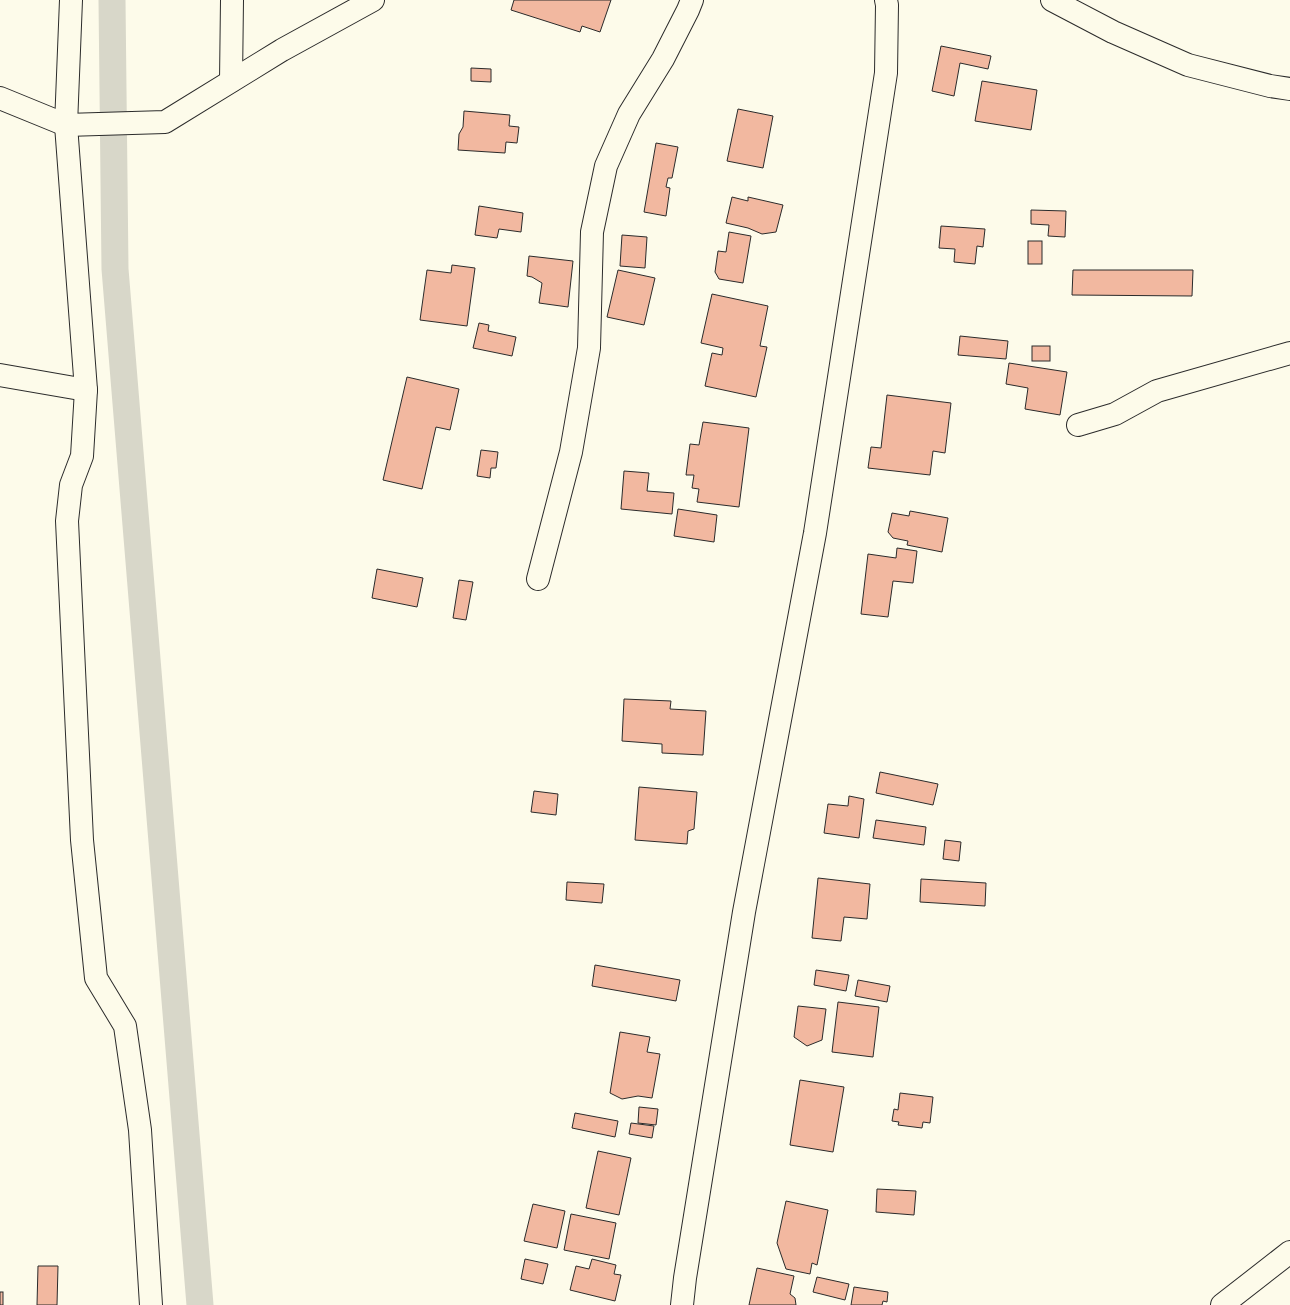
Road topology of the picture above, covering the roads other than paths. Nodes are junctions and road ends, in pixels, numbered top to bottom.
1 (71, 0) edge
2 (232, 0) edge
3 (373, 0) edge
4 (692, 0) edge
5 (886, 0) edge
6 (1052, 0) edge
7 (232, 80) junction
8 (1290, 89) edge
9 (0, 98) edge
10 (66, 125) junction
11 (1290, 353) edge
12 (0, 375) edge
13 (86, 390) junction
14 (1078, 425) dead end
15 (538, 579) dead end
16 (1290, 1252) edge
17 (151, 1305) edge
18 (682, 1305) edge
19 (1222, 1305) edge

1 - 10 street
2 - 7 street
3 - 7 street
4 - 15 street
5 - 18 street
6 - 8 street
7 - 10 street
9 - 10 street
10 - 13 street
11 - 14 street
12 - 13 street
13 - 17 street
16 - 19 street

